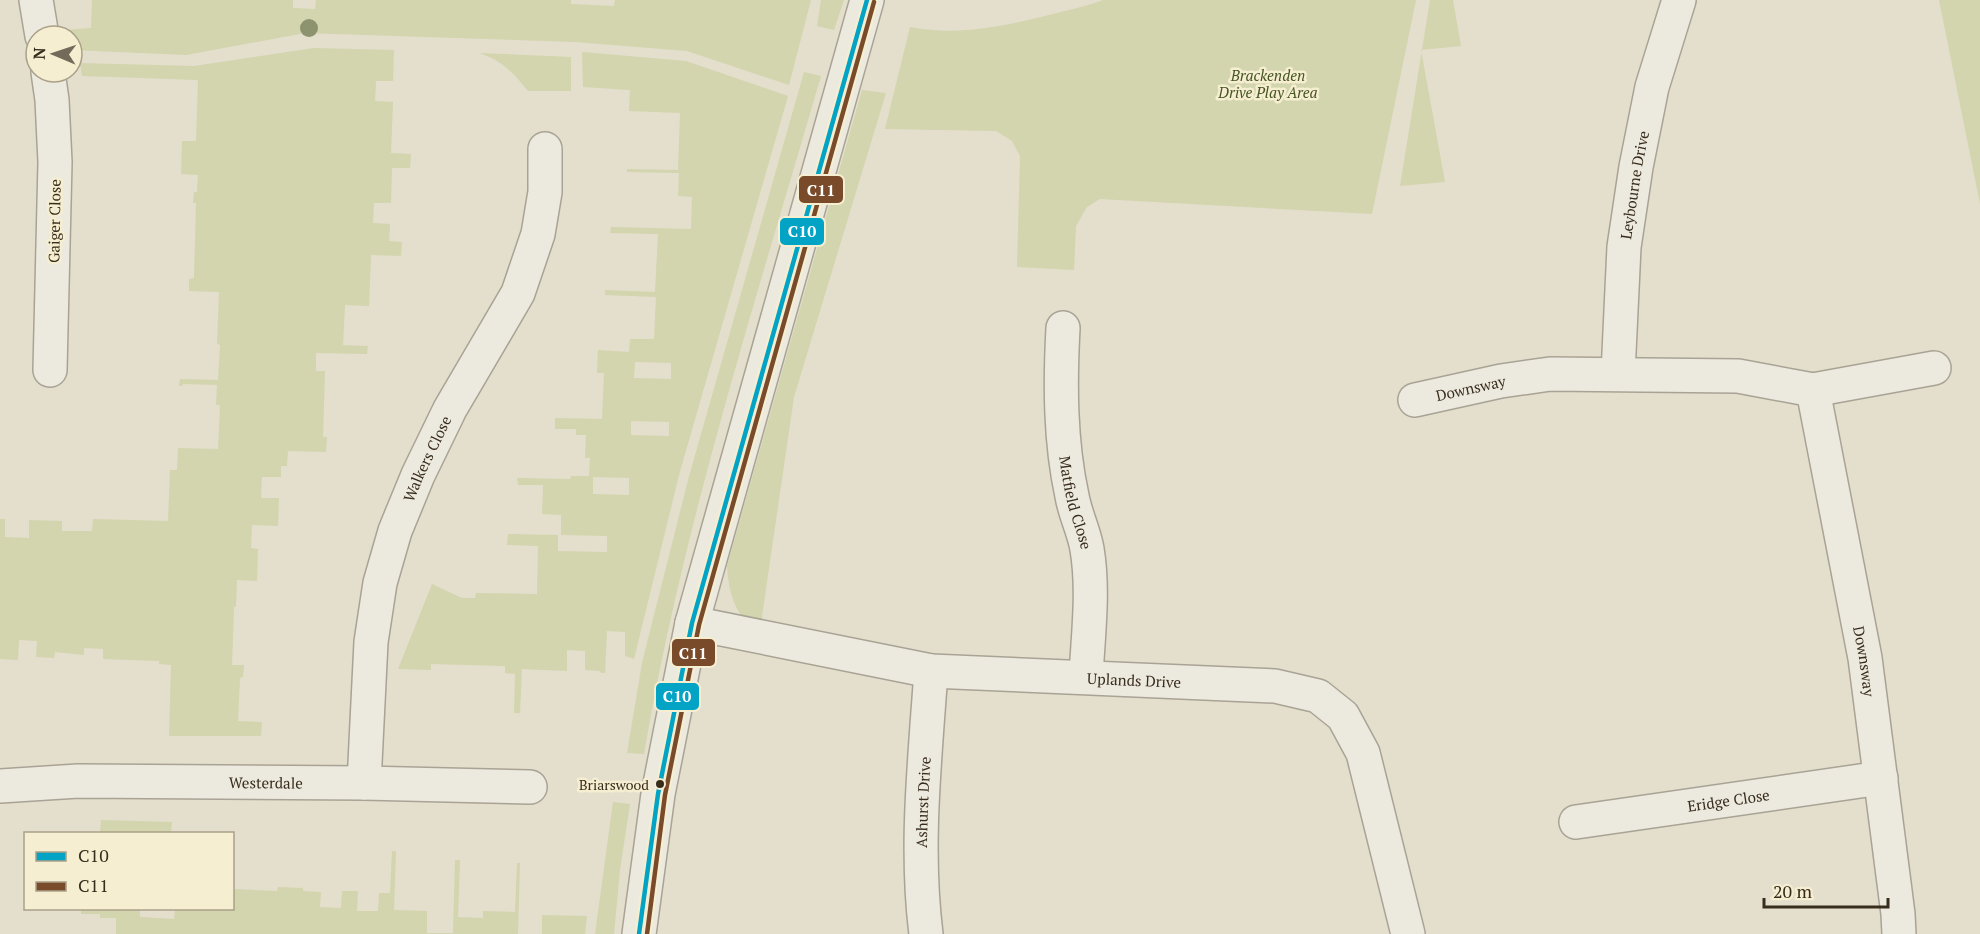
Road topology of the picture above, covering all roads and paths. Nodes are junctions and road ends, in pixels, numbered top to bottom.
1 (36, 0) edge
2 (867, 0) edge
3 (1679, 0) edge
4 (40, 24) edge
5 (50, 84) edge
6 (545, 149) dead end
7 (1063, 328) dead end
8 (1934, 368) dead end
9 (50, 370) dead end
10 (1618, 374) junction
11 (1813, 390) junction
12 (1415, 400) dead end
13 (692, 623) junction
14 (931, 671) junction
15 (1086, 677) junction
16 (1881, 778) junction
17 (364, 783) junction
18 (0, 786) edge
19 (530, 787) dead end
20 (1576, 822) dead end
21 (639, 934) edge
22 (926, 934) edge
23 (1408, 934) edge
24 (1899, 934) edge

1 - 4 street
2 - 13 street
3 - 10 street, Leybourne Drive
5 - 9 street, Gaiger Close
6 - 17 street, Walkers Close
7 - 15 street, Matfield Close
8 - 11 street, Downsway
10 - 11 street, Downsway
10 - 12 street, Downsway
11 - 16 street, Downsway
13 - 14 street, Uplands Drive
13 - 21 street
14 - 15 street, Uplands Drive
14 - 22 street, Ashurst Drive
15 - 23 street, Uplands Drive
16 - 20 street, Eridge Close
16 - 24 street, Downsway
17 - 18 street, Westerdale
17 - 19 street, Westerdale

